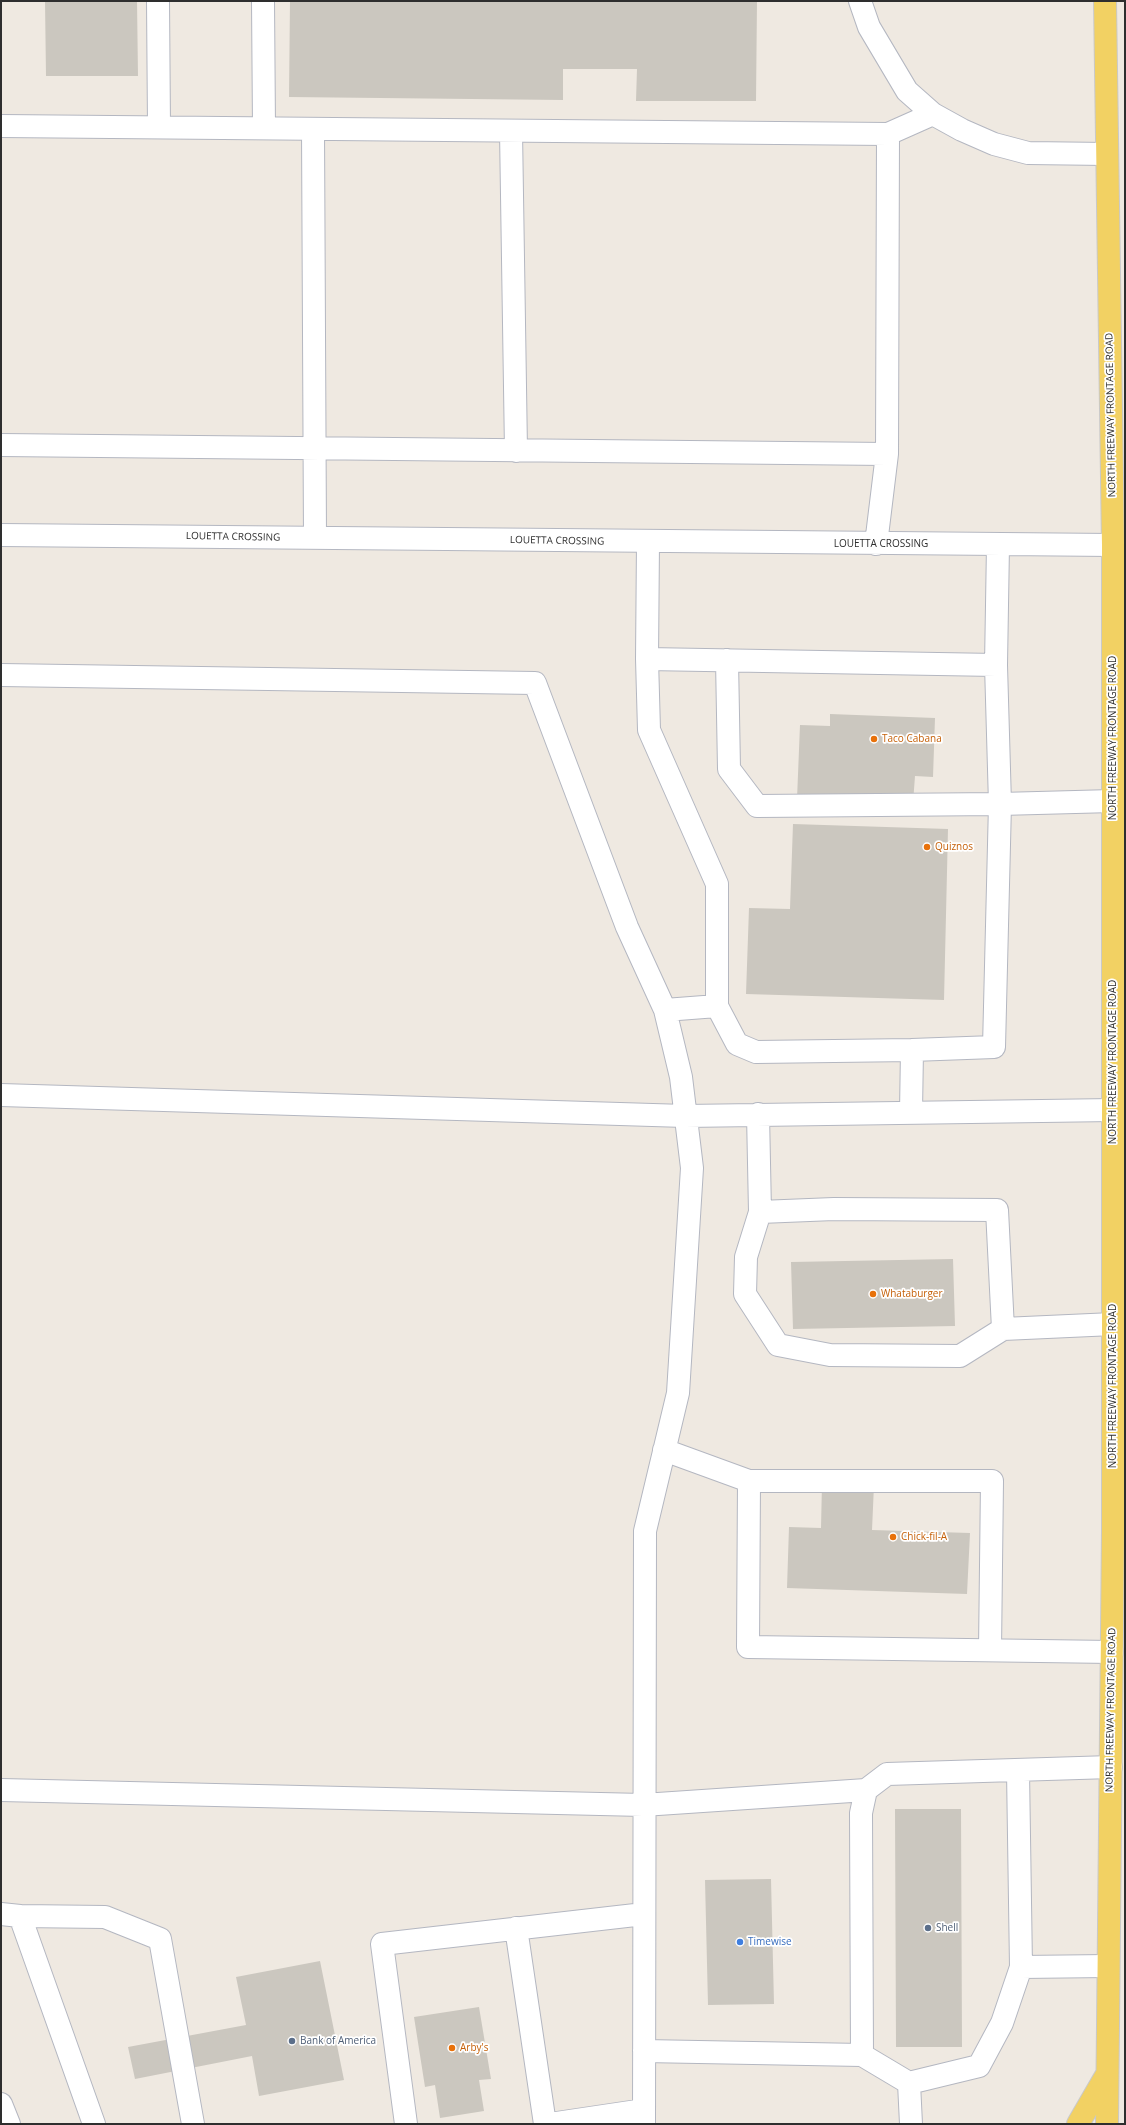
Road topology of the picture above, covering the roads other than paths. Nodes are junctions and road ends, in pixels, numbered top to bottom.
1 (158, 1) edge
2 (263, 1) edge
3 (860, 1) edge
4 (1105, 1) edge
5 (933, 114) junction
6 (1, 126) edge
7 (159, 127) junction
8 (264, 128) junction
9 (314, 129) junction
10 (511, 131) junction
11 (888, 134) junction
12 (1107, 154) junction
13 (1, 445) edge
14 (314, 450) junction
15 (516, 451) junction
16 (887, 454) junction
17 (1, 535) edge
18 (315, 538) junction
19 (648, 542) junction
20 (876, 544) junction
21 (998, 544) junction
22 (1113, 545) junction
23 (647, 659) junction
24 (727, 660) junction
25 (996, 664) junction
26 (1, 675) edge
27 (1113, 800) junction
28 (1000, 804) junction
29 (717, 1006) junction
30 (665, 1010) junction
31 (912, 1050) junction
32 (1, 1095) edge
33 (1113, 1110) junction
34 (911, 1112) junction
35 (758, 1114) junction
36 (685, 1116) junction
37 (760, 1212) junction
38 (1113, 1324) junction
39 (1003, 1329) junction
40 (664, 1450) junction
41 (749, 1481) junction
42 (990, 1650) junction
43 (1112, 1652) junction
44 (1110, 1767) junction
45 (1018, 1771) junction
46 (1, 1790) edge
47 (866, 1790) junction
48 (643, 1805) junction
49 (644, 1914) junction
50 (11, 1915) edge
51 (516, 1928) junction
52 (1108, 1966) junction
53 (1021, 1967) junction
54 (644, 2051) junction
55 (862, 2055) junction
56 (1107, 2073) junction
57 (909, 2083) junction
58 (644, 2117) edge
59 (94, 2124) edge
60 (193, 2124) edge
61 (406, 2124) edge
62 (545, 2124) edge
63 (550, 2124) edge
64 (911, 2124) edge
65 (1078, 2124) edge
66 (1107, 2124) edge

1 - 7 street
2 - 8 street
3 - 5 street
4 - 12 main road, NORTH FREEWAY FRONTAGE ROAD
5 - 11 street
5 - 12 street
6 - 7 street
7 - 8 street
8 - 9 street
9 - 10 street
9 - 14 street
10 - 11 street
10 - 15 street
11 - 16 street
12 - 22 main road, NORTH FREEWAY FRONTAGE ROAD
13 - 14 street
14 - 15 street
14 - 18 street
15 - 16 street
16 - 20 street
17 - 18 street, LOUETTA CROSSING
18 - 19 street, LOUETTA CROSSING
19 - 20 street, LOUETTA CROSSING
19 - 23 street
20 - 21 street, LOUETTA CROSSING
21 - 22 street, LOUETTA CROSSING
21 - 25 street
22 - 27 main road, NORTH FREEWAY FRONTAGE ROAD
23 - 24 street
23 - 29 street
24 - 25 street
24 - 28 street
25 - 28 street
26 - 30 street
27 - 28 street
27 - 33 main road, NORTH FREEWAY FRONTAGE ROAD
28 - 31 street
29 - 30 street
29 - 31 street
30 - 36 street
31 - 34 street
32 - 36 street
33 - 34 street
33 - 38 main road, NORTH FREEWAY FRONTAGE ROAD
34 - 35 street
35 - 36 street
35 - 37 street
36 - 40 street
37 - 39 street
37 - 39 street
38 - 39 street
38 - 43 main road, NORTH FREEWAY FRONTAGE ROAD
40 - 41 street
40 - 48 street
41 - 42 street
41 - 42 street
42 - 43 street
43 - 44 main road, NORTH FREEWAY FRONTAGE ROAD
44 - 45 street
44 - 52 main road, NORTH FREEWAY FRONTAGE ROAD
45 - 47 street
45 - 53 street
46 - 48 street
47 - 48 street
47 - 55 street
48 - 49 street
49 - 51 street
49 - 54 street
50 - 59 street
50 - 60 street
51 - 61 street
51 - 62 street
52 - 53 street
52 - 56 main road, NORTH FREEWAY FRONTAGE ROAD
53 - 57 street
54 - 55 street
54 - 58 street
55 - 57 street
56 - 65 main road
56 - 66 main road, NORTH FREEWAY FRONTAGE ROAD
57 - 64 street
58 - 63 street

